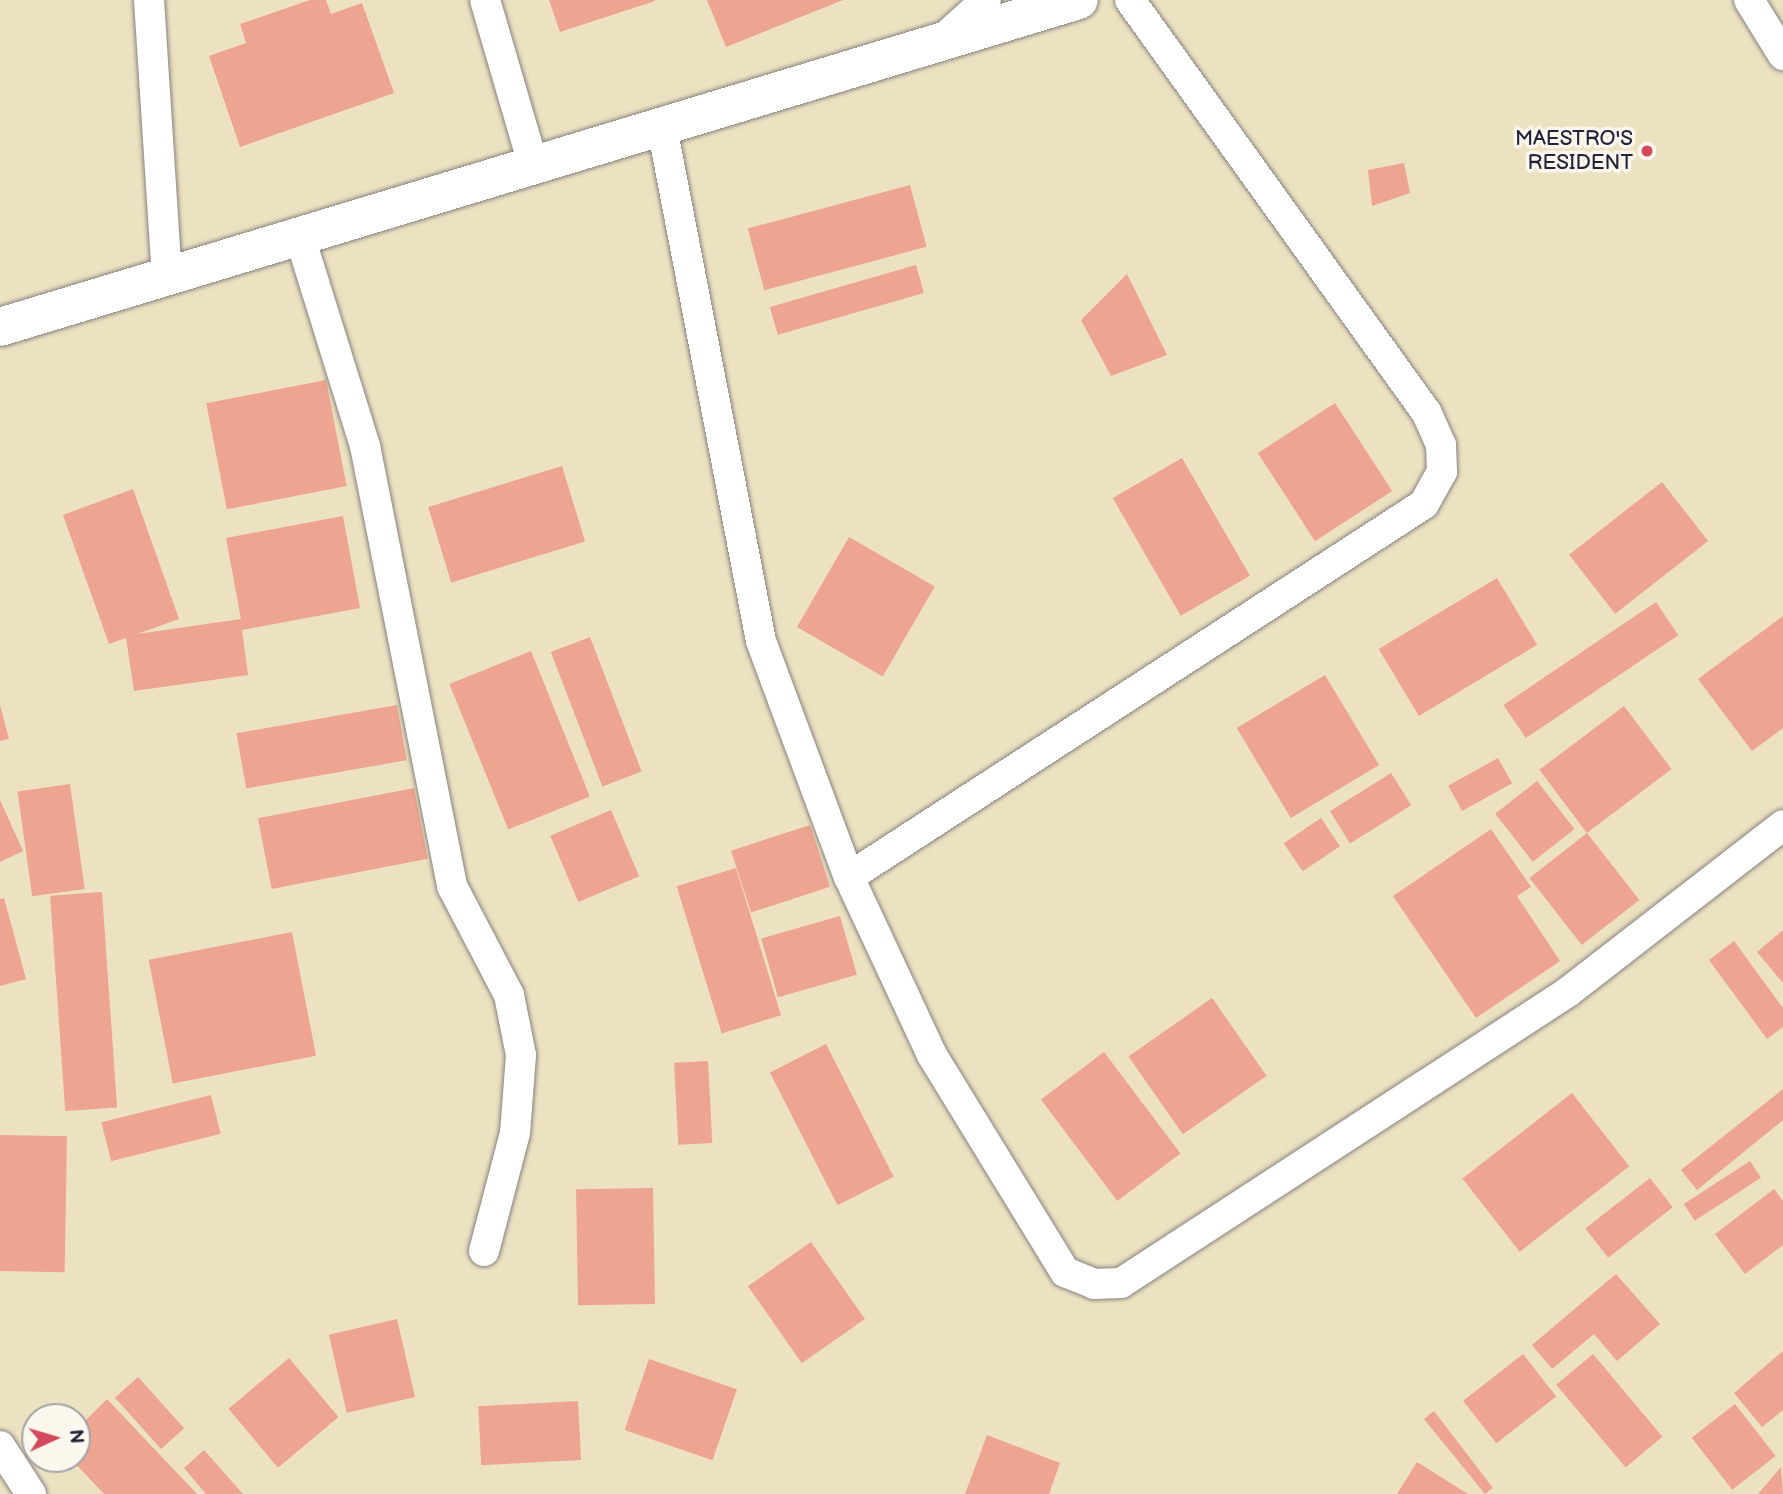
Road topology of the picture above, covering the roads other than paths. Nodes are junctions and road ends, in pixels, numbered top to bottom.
1 (149, 0) edge
2 (485, 0) edge
3 (986, 0) edge
4 (1079, 0) edge
5 (1130, 0) edge
6 (1749, 0) edge
7 (945, 37) junction
8 (1783, 55) edge
9 (662, 127) junction
10 (533, 164) junction
11 (299, 234) junction
12 (167, 275) junction
13 (0, 327) edge
14 (1783, 825) edge
15 (849, 877) junction
16 (484, 1251) dead end
17 (0, 1446) edge
18 (30, 1494) edge

1 - 12 street
2 - 10 street
3 - 7 street
4 - 7 highway
5 - 15 street
6 - 8 street
7 - 9 highway
9 - 10 highway
9 - 15 street
10 - 11 highway
11 - 12 highway
11 - 16 street
12 - 13 highway
14 - 15 street
17 - 18 street

